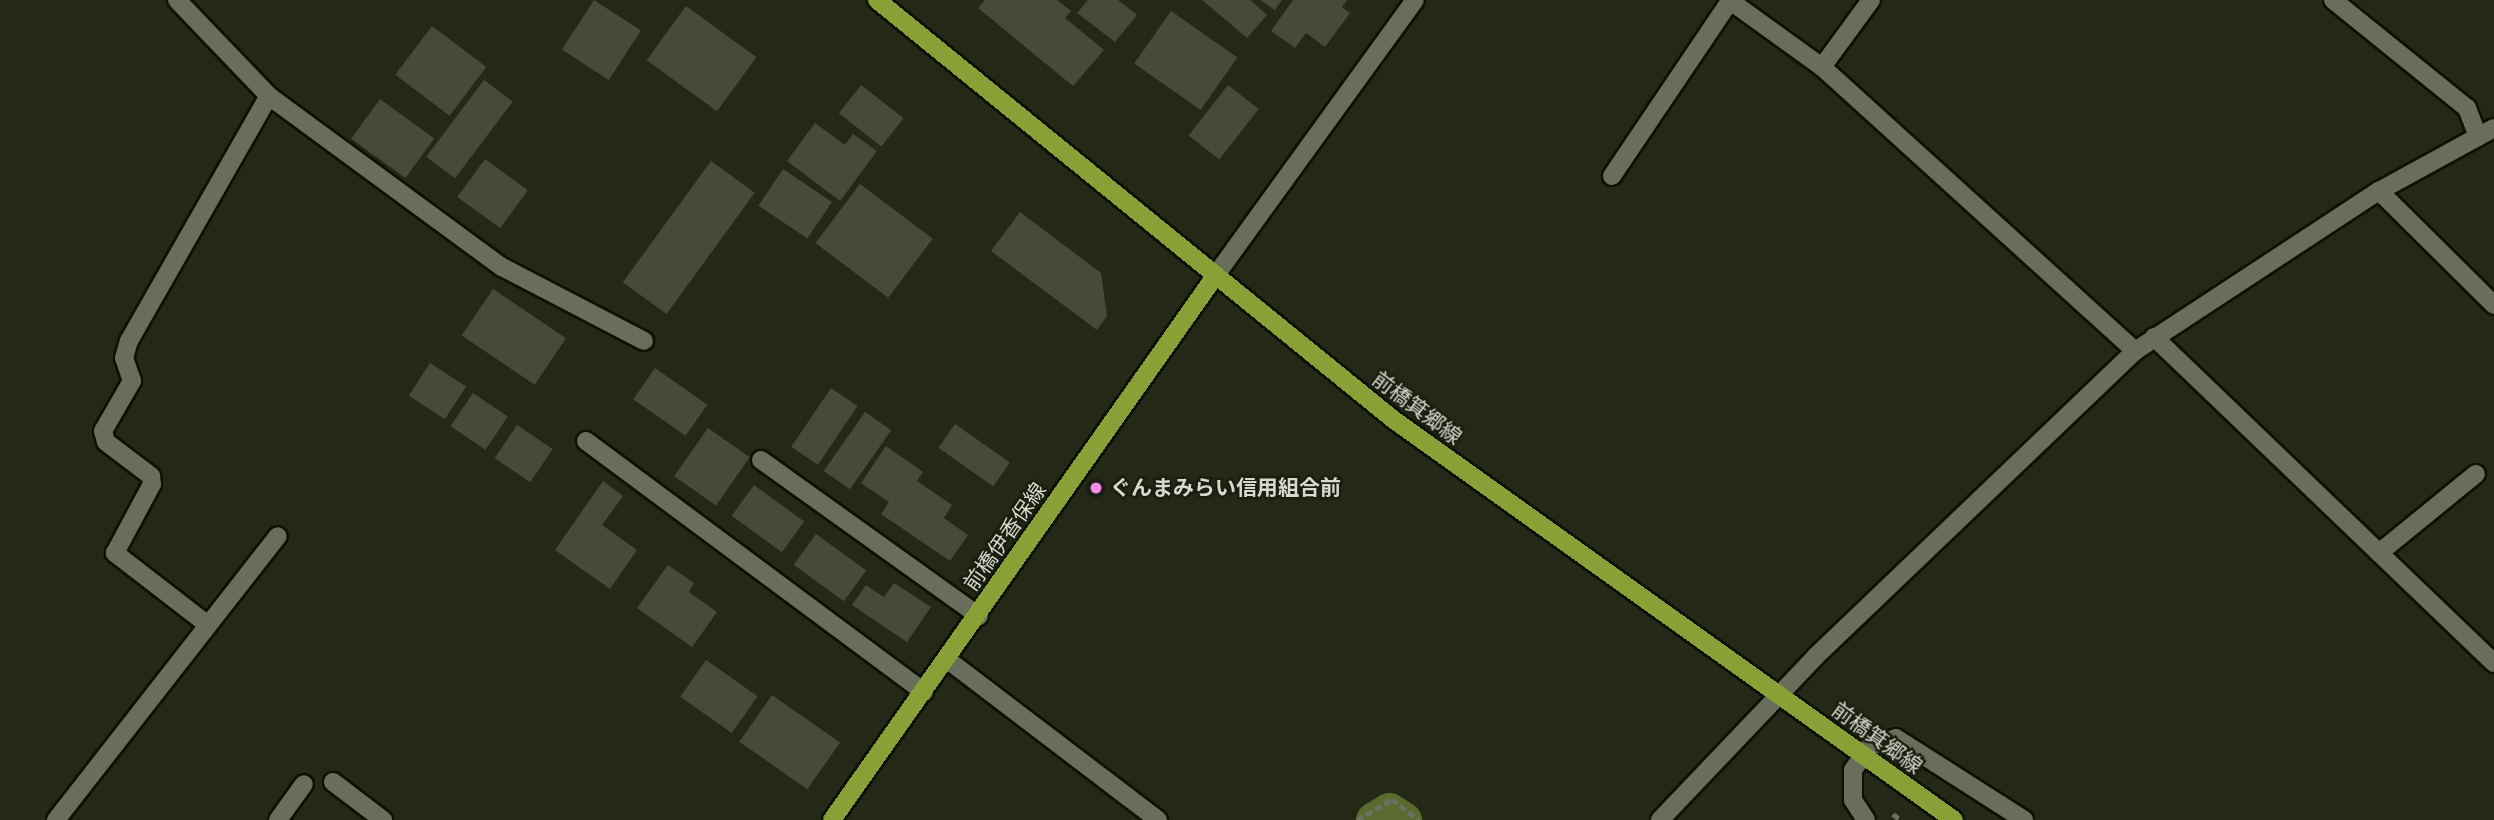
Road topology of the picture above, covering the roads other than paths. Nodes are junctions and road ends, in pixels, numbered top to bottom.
1 (177, 0) edge
2 (877, 0) edge
3 (1415, 0) edge
4 (1729, 0) edge
5 (1871, 0) edge
6 (2333, 0) edge
7 (1822, 67) junction
8 (269, 96) junction
9 (2494, 128) edge
10 (2478, 137) junction
11 (1612, 176) dead end
12 (2379, 191) junction
13 (1213, 278) junction
14 (2494, 305) edge
15 (2154, 337) junction
16 (644, 341) dead end
17 (2135, 351) junction
18 (586, 441) dead end
19 (761, 460) dead end
20 (2476, 474) dead end
21 (278, 536) dead end
22 (2379, 553) junction
23 (979, 616) junction
24 (208, 625) junction
25 (948, 660) junction
26 (2494, 663) edge
27 (924, 692) junction
28 (1783, 692) junction
29 (1859, 757) junction
30 (333, 782) dead end
31 (304, 784) dead end
32 (55, 820) edge
33 (278, 820) edge
34 (383, 820) edge
35 (832, 820) edge
36 (1158, 820) edge
37 (1660, 820) edge
38 (1866, 820) edge
39 (1954, 820) edge
40 (2024, 820) edge

1 - 8 street
2 - 13 main road, 前橋箕郷線
3 - 13 street
4 - 7 street
4 - 11 street
5 - 7 street
6 - 10 street
7 - 17 street
8 - 16 street
8 - 24 street
9 - 10 street
10 - 12 street
12 - 14 street
12 - 15 street
13 - 23 main road, 前橋伊香保線
13 - 28 main road, 前橋箕郷線
15 - 17 street
15 - 22 street
17 - 28 street
18 - 27 street
19 - 23 street
20 - 22 street
21 - 24 street
22 - 26 street
23 - 25 main road, 前橋伊香保線
24 - 32 street
25 - 27 main road, 前橋伊香保線
25 - 36 street
27 - 35 main road, 前橋伊香保線
28 - 29 main road, 前橋箕郷線
28 - 37 street
29 - 38 street
29 - 39 main road, 前橋箕郷線
29 - 40 street
30 - 34 street
31 - 33 street

